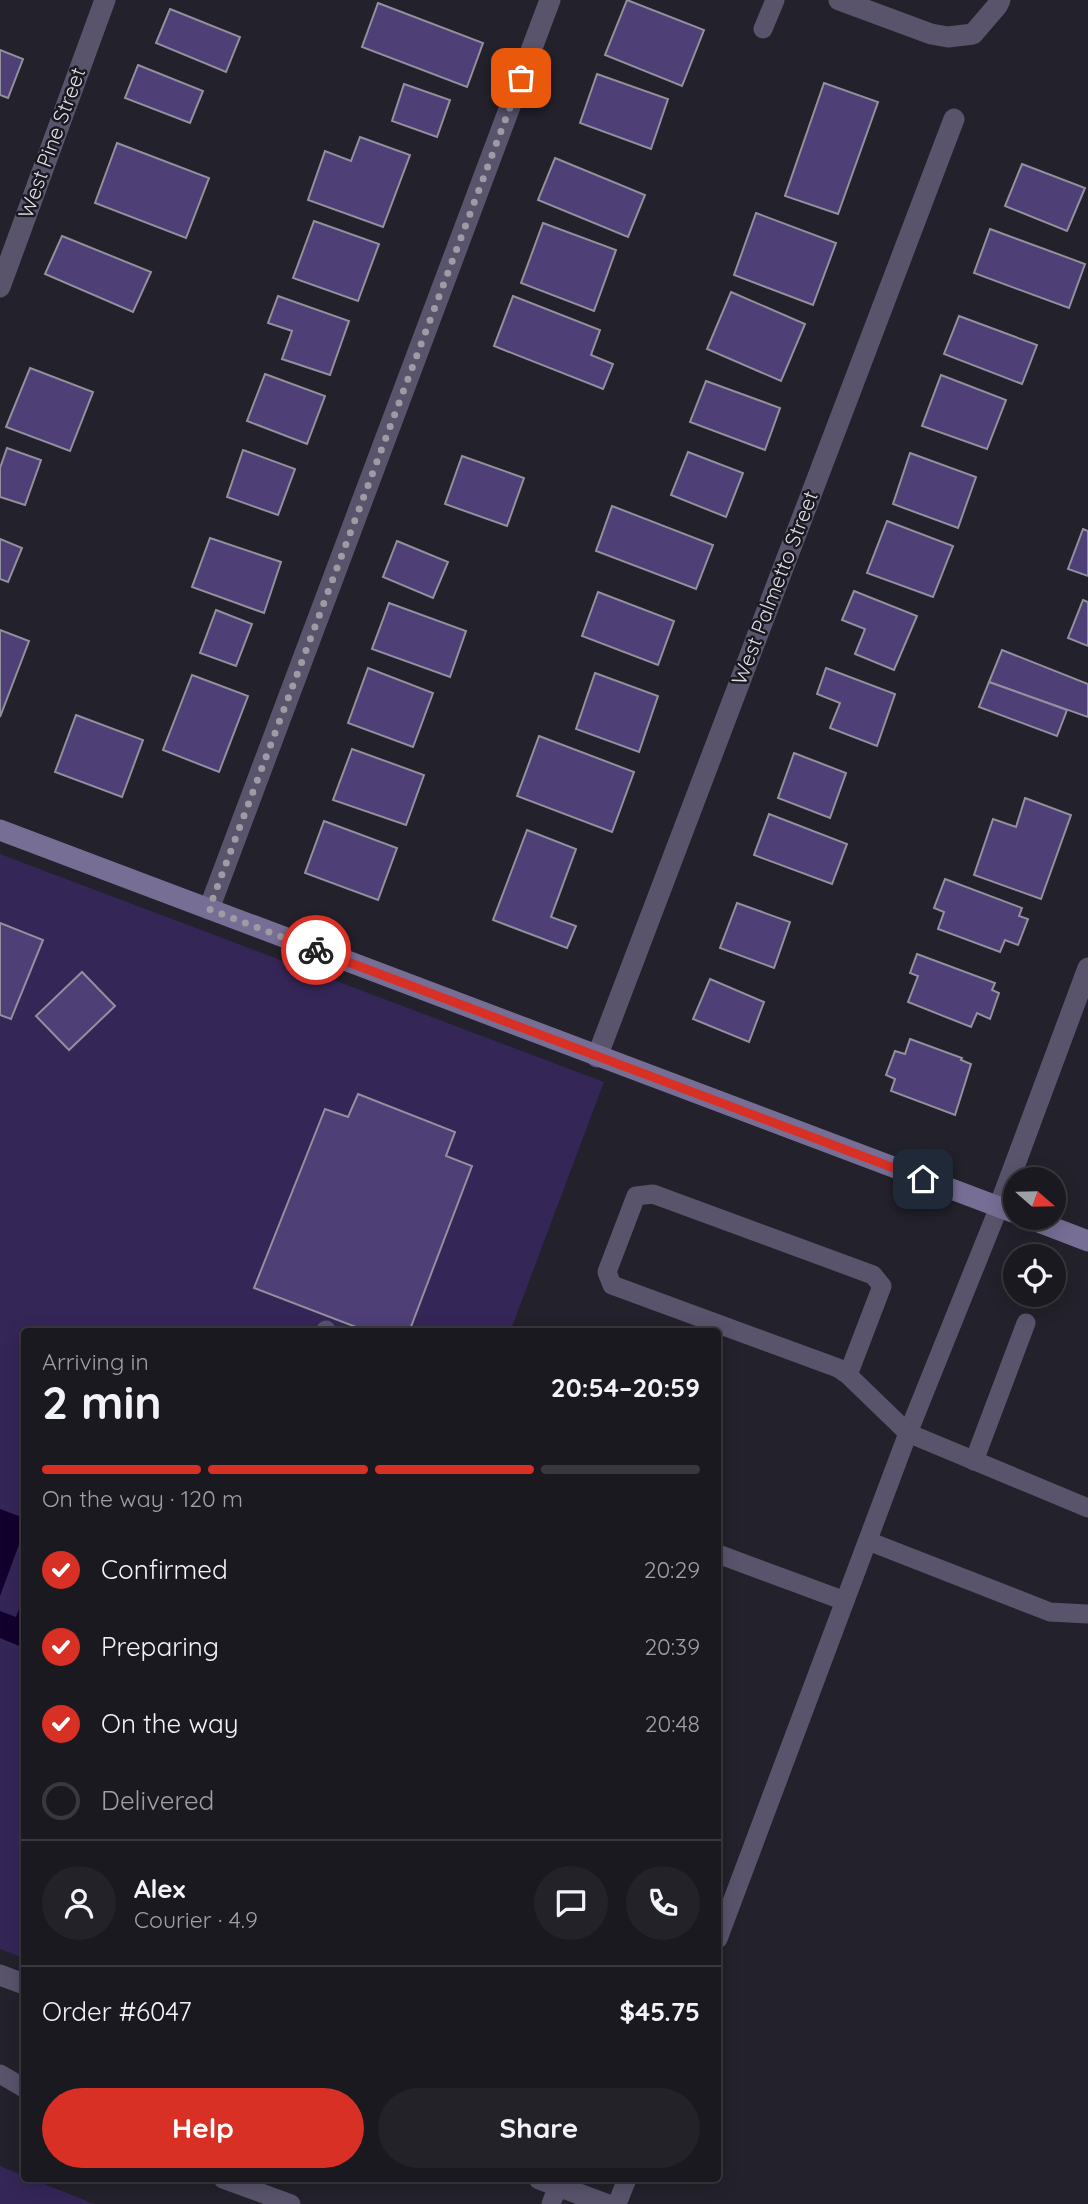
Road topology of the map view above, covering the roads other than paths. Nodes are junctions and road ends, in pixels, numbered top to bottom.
1 (105, 0) edge
2 (550, 0) edge
3 (775, 0) edge
4 (839, 0) edge
5 (1000, 0) edge
6 (763, 29) dead end
7 (954, 119) dead end
8 (0, 287) edge
9 (0, 830) edge
10 (209, 909) junction
11 (1088, 968) edge
12 (597, 1057) junction
13 (1021, 1167) edge
14 (1003, 1209) edge
15 (1003, 1219) edge
16 (1059, 1230) edge
17 (1088, 1241) edge
18 (1026, 1323) dead end
19 (848, 1375) junction
20 (908, 1433) junction
21 (974, 1461) junction
22 (1088, 1508) edge
23 (868, 1541) junction
24 (721, 1554) edge
25 (845, 1601) junction
26 (1088, 1614) edge
27 (721, 1931) edge
28 (0, 1975) edge
29 (21, 1983) edge
30 (0, 2074) edge
31 (21, 2086) edge
32 (231, 2182) edge
33 (626, 2182) edge
34 (550, 2190) edge
35 (291, 2204) edge
36 (606, 2204) edge
37 (617, 2204) edge

1 - 8 street, West Pine Street
2 - 10 street
3 - 6 lane
4 - 5 street
7 - 12 street, West Palmetto Street
9 - 10 street
10 - 12 street
11 - 13 street
12 - 14 street
15 - 20 lane
16 - 17 street
18 - 21 lane
19 - 19 lane
19 - 20 lane
20 - 21 lane
20 - 23 lane
21 - 22 lane
23 - 25 lane
23 - 26 lane
24 - 25 lane
25 - 27 lane
28 - 29 street
30 - 31 lane
32 - 35 lane
33 - 37 lane
34 - 36 street

